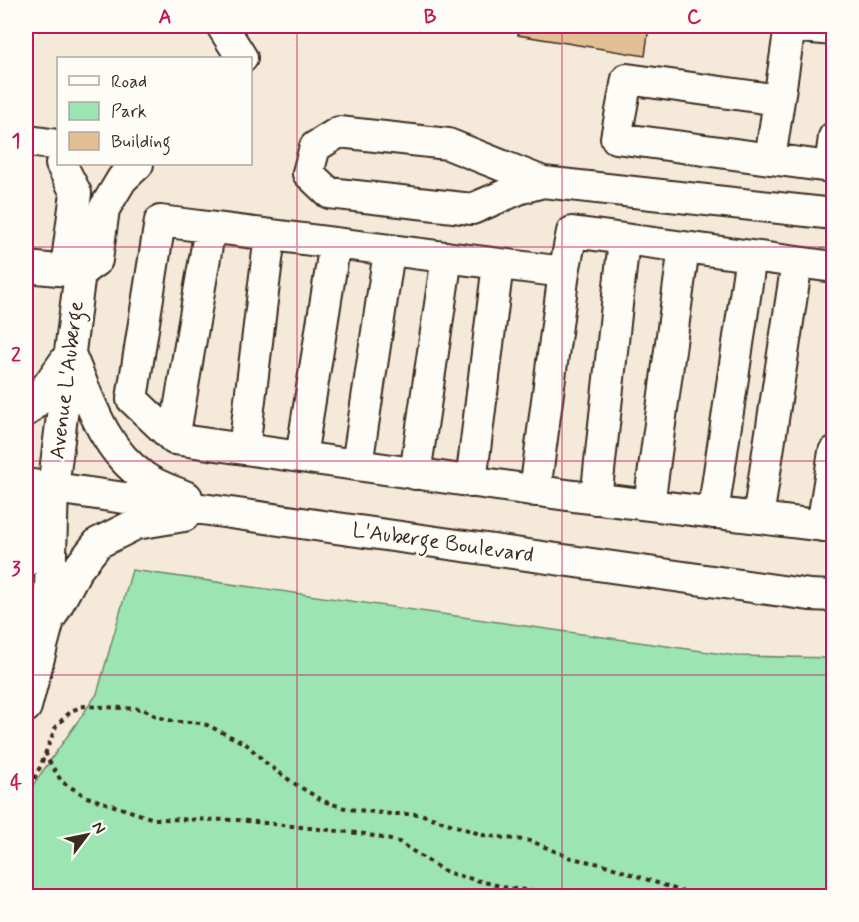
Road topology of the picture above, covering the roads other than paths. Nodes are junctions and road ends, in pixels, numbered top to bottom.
1 (222, 26) edge
2 (834, 30) edge
3 (241, 57) edge
4 (779, 100) junction
5 (834, 137) edge
6 (770, 159) junction
7 (59, 165) edge
8 (137, 165) edge
9 (832, 167) edge
10 (543, 182) junction
11 (834, 214) edge
12 (210, 228) junction
13 (270, 235) junction
14 (624, 240) junction
15 (335, 243) junction
16 (684, 247) junction
17 (389, 252) junction
18 (751, 256) junction
19 (447, 257) junction
20 (797, 262) junction
21 (498, 264) junction
22 (26, 267) edge
23 (834, 267) edge
24 (80, 272) junction
25 (564, 272) junction
26 (70, 354) junction
27 (26, 411) edge
28 (174, 439) junction
29 (244, 449) junction
30 (834, 452) edge
31 (301, 457) junction
32 (357, 465) junction
33 (415, 474) junction
34 (471, 482) junction
35 (39, 486) edge
36 (535, 491) junction
37 (596, 499) junction
38 (649, 506) junction
39 (217, 511) junction
40 (713, 513) junction
41 (758, 518) junction
42 (828, 526) edge
43 (26, 561) edge
44 (834, 596) edge
45 (49, 620) junction
46 (26, 707) edge

1 - 3 street
2 - 4 street
4 - 6 street
4 - 6 street
5 - 9 street
6 - 9 street
7 - 24 street
8 - 24 street
10 - 10 street
10 - 11 street
12 - 13 street
12 - 28 street
12 - 28 street
13 - 15 street
13 - 29 street
14 - 16 street
14 - 25 street
14 - 37 street
15 - 17 street
15 - 31 street
16 - 18 street
16 - 38 street
17 - 19 street
17 - 32 street
18 - 20 street
18 - 40 street
19 - 21 street
19 - 33 street
20 - 23 street
20 - 41 street
21 - 25 street
21 - 34 street
22 - 24 street
24 - 26 street, Avenue L'Auberge
25 - 36 street
26 - 27 street
26 - 35 street, Avenue L'Auberge
26 - 39 street
28 - 29 street
29 - 31 street
30 - 42 street
31 - 32 street
32 - 33 street
33 - 34 street
34 - 36 street
35 - 39 street, L'Auberge Boulevard
35 - 43 street, Avenue L'Auberge
35 - 45 street, Avenue L'Auberge
36 - 37 street
37 - 38 street
38 - 40 street
39 - 44 street, L'Auberge Boulevard
39 - 45 street
40 - 41 street
41 - 42 street
45 - 46 street, Avenue L'Auberge

